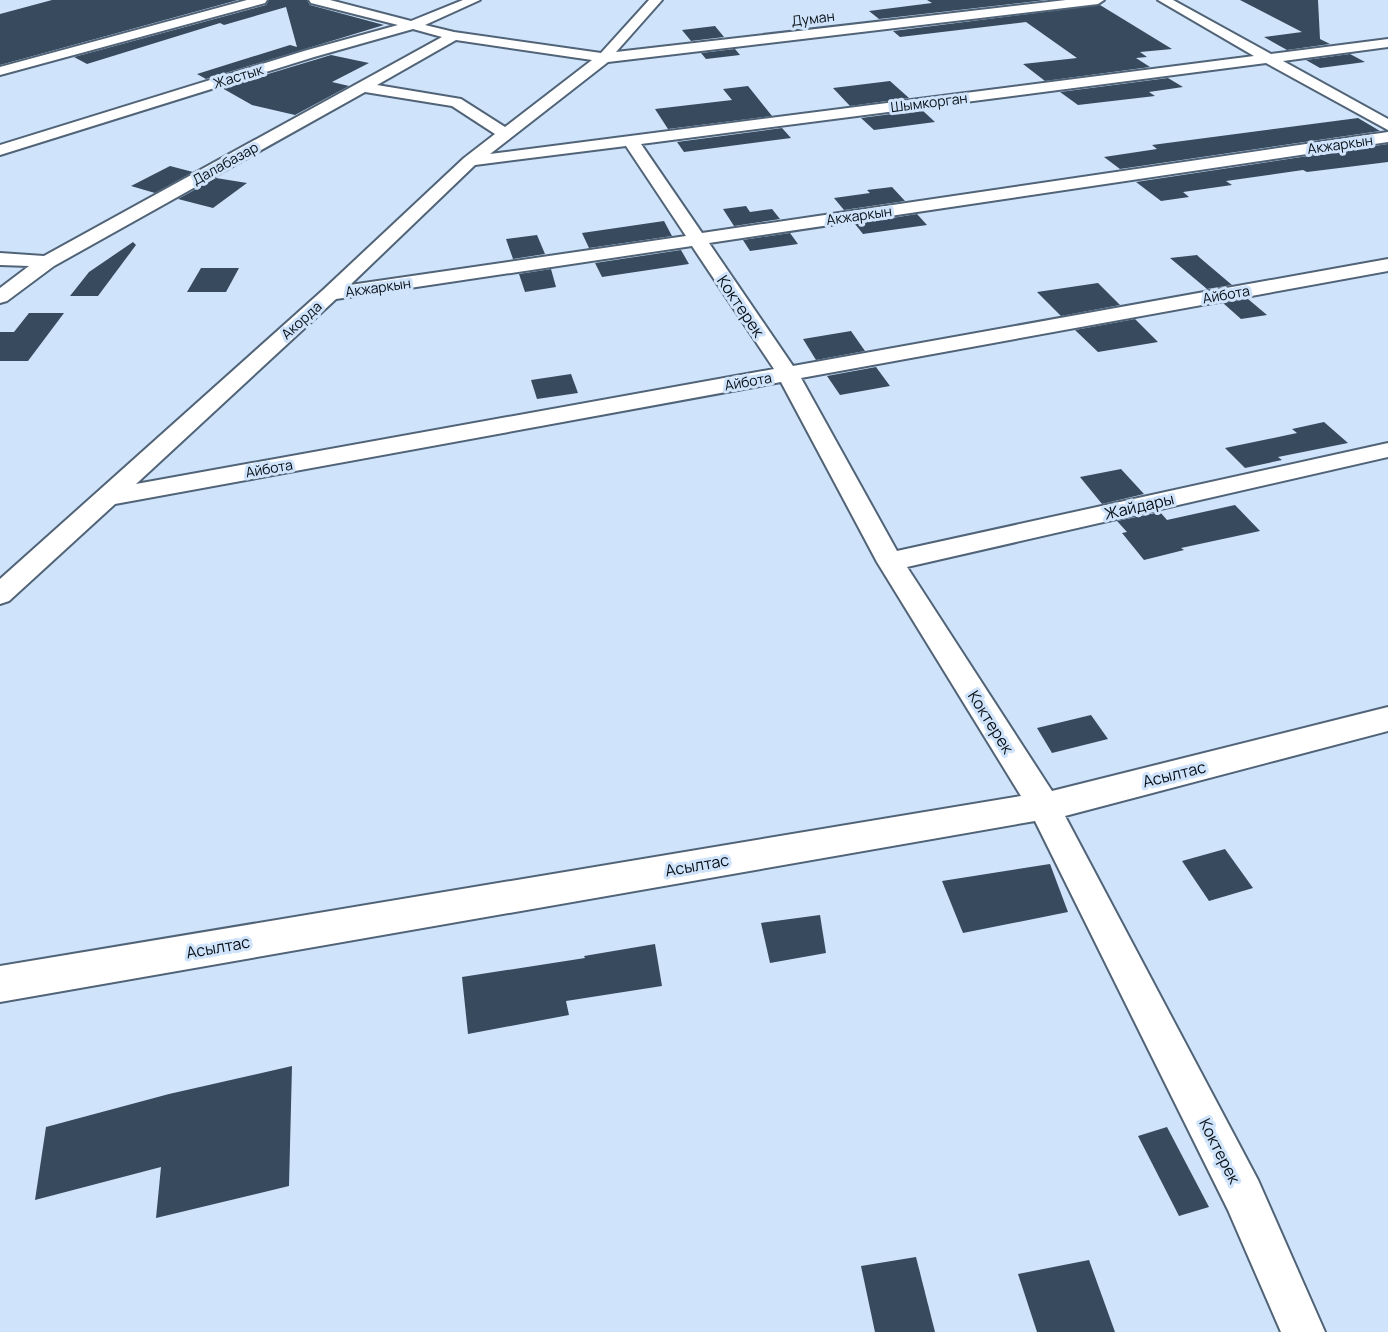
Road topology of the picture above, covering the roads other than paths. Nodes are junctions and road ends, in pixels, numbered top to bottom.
1 (261, 0) edge
2 (315, 0) edge
3 (474, 0) edge
4 (656, 0) edge
5 (1098, 0) edge
6 (1164, 0) edge
7 (410, 26) junction
8 (453, 36) junction
9 (1388, 43) edge
10 (604, 58) junction
11 (1269, 58) junction
12 (0, 71) edge
13 (363, 87) junction
14 (1388, 125) edge
15 (502, 136) junction
16 (1388, 136) edge
17 (630, 140) junction
18 (0, 150) edge
19 (539, 152) junction
20 (470, 161) junction
21 (697, 240) junction
22 (0, 259) edge
23 (47, 262) junction
24 (1388, 265) edge
25 (330, 294) junction
26 (0, 297) edge
27 (788, 374) junction
28 (1388, 450) edge
29 (107, 497) junction
30 (890, 562) junction
31 (0, 594) edge
32 (1388, 719) edge
33 (1044, 806) junction
34 (0, 984) edge
35 (1304, 1332) edge

1 - 12 street
2 - 7 street, Думан
3 - 7 street, Жастык
4 - 10 street, Акорда
5 - 10 street, Думан
6 - 11 street
7 - 8 street, Думан
7 - 18 street, Жастык
8 - 10 street, Думан
8 - 13 street, Далабазар
9 - 11 street, Шымкорган
10 - 15 street, Акорда
11 - 14 street
11 - 17 street, Шымкорган
13 - 15 street
13 - 23 street, Далабазар
15 - 19 street
15 - 20 street, Акорда
16 - 21 street, Акжаркын
17 - 19 street, Шымкорган
17 - 21 street, Коктерек
19 - 20 street, Шымкорган
20 - 25 street, Акорда
21 - 25 street, Акжаркын
21 - 27 street, Коктерек
22 - 23 street
23 - 26 street, Далабазар
24 - 27 street, Айбота
25 - 29 street, Акорда
27 - 29 street, Айбота
27 - 30 street, Коктерек
28 - 30 street, Жайдары
29 - 31 street, Акорда
30 - 33 street, Коктерек
32 - 33 street, Асылтас
33 - 34 street, Асылтас
33 - 35 street, Коктерек

